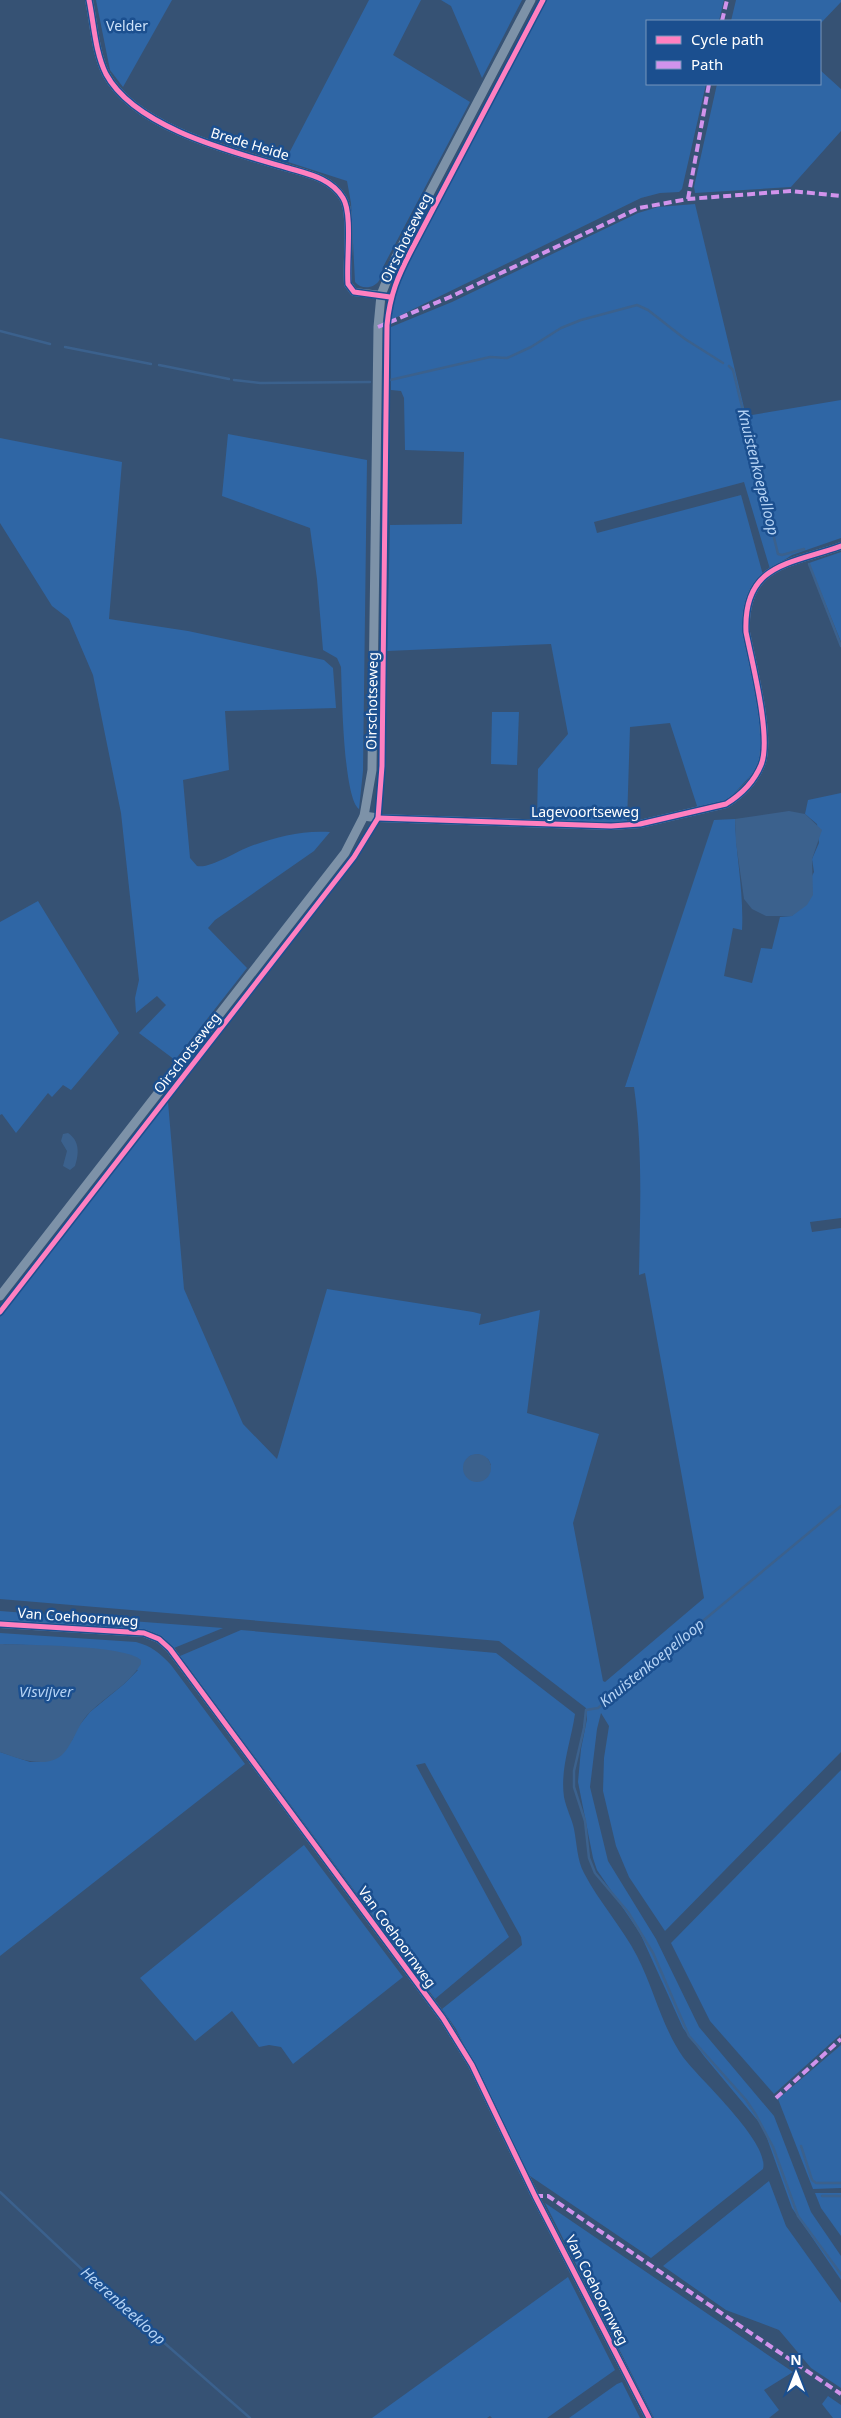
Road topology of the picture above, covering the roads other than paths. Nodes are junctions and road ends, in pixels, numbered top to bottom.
1 (89, 0) edge
2 (531, 0) edge
3 (381, 295) junction
4 (841, 546) edge
5 (364, 816) junction
6 (378, 818) joint
7 (0, 1296) edge
8 (0, 1624) edge
9 (649, 2418) edge

1 - 3 street, Brede Heide
2 - 3 street, Oirschotseweg
3 - 5 street, Oirschotseweg
4 - 6 street, Lagevoortseweg
5 - 6 street, Lagevoortseweg
5 - 7 street, Oirschotseweg
8 - 9 street, Van Coehoornweg

